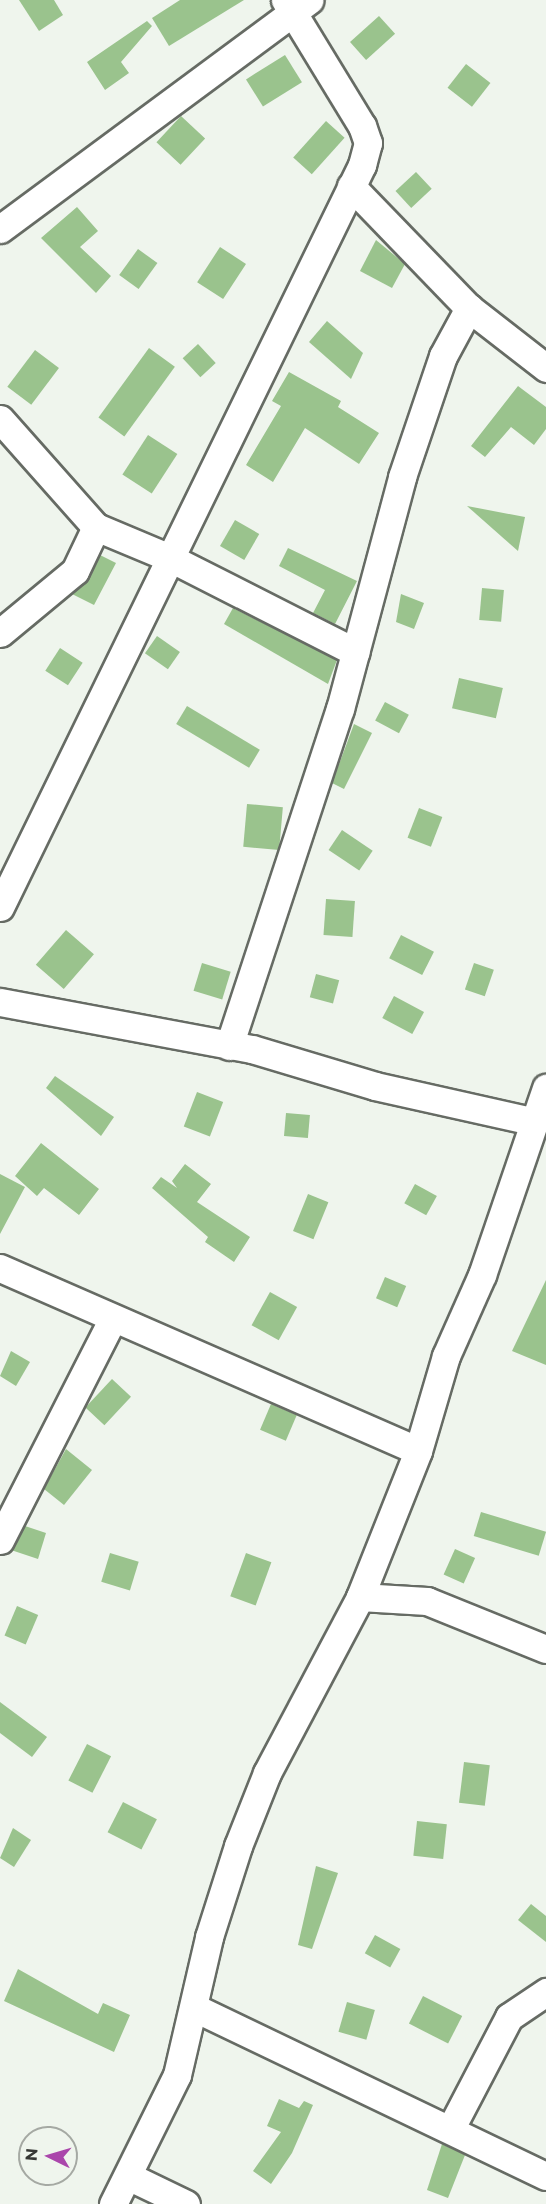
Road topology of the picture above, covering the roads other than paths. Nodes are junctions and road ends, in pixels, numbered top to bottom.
1 (295, 3) edge
2 (351, 186) junction
3 (0, 229) edge
4 (469, 308) junction
5 (546, 368) edge
6 (0, 419) edge
7 (96, 528) junction
8 (170, 558) junction
9 (0, 633) edge
10 (355, 652) junction
11 (0, 908) edge
12 (0, 1002) edge
13 (229, 1046) junction
14 (546, 1088) edge
15 (532, 1121) junction
16 (0, 1268) edge
17 (113, 1318) junction
18 (418, 1451) junction
19 (0, 1540) edge
20 (360, 1597) junction
21 (546, 1649) edge
22 (546, 1992) edge
23 (195, 2008) junction
24 (451, 2128) junction
25 (546, 2176) edge
26 (130, 2177) junction
27 (113, 2204) edge
28 (186, 2204) edge

1 - 2 street
1 - 3 street
2 - 4 street
2 - 8 street
4 - 5 street
4 - 10 street
6 - 7 street
7 - 8 street
7 - 9 street
8 - 10 street
8 - 11 street
10 - 13 street
12 - 13 street
13 - 15 street
14 - 15 street
15 - 18 street
16 - 17 street
17 - 18 street
17 - 19 street
18 - 20 street
20 - 21 street
20 - 23 street
22 - 24 street
23 - 24 street
23 - 26 street
24 - 25 street
26 - 27 street
26 - 28 street

